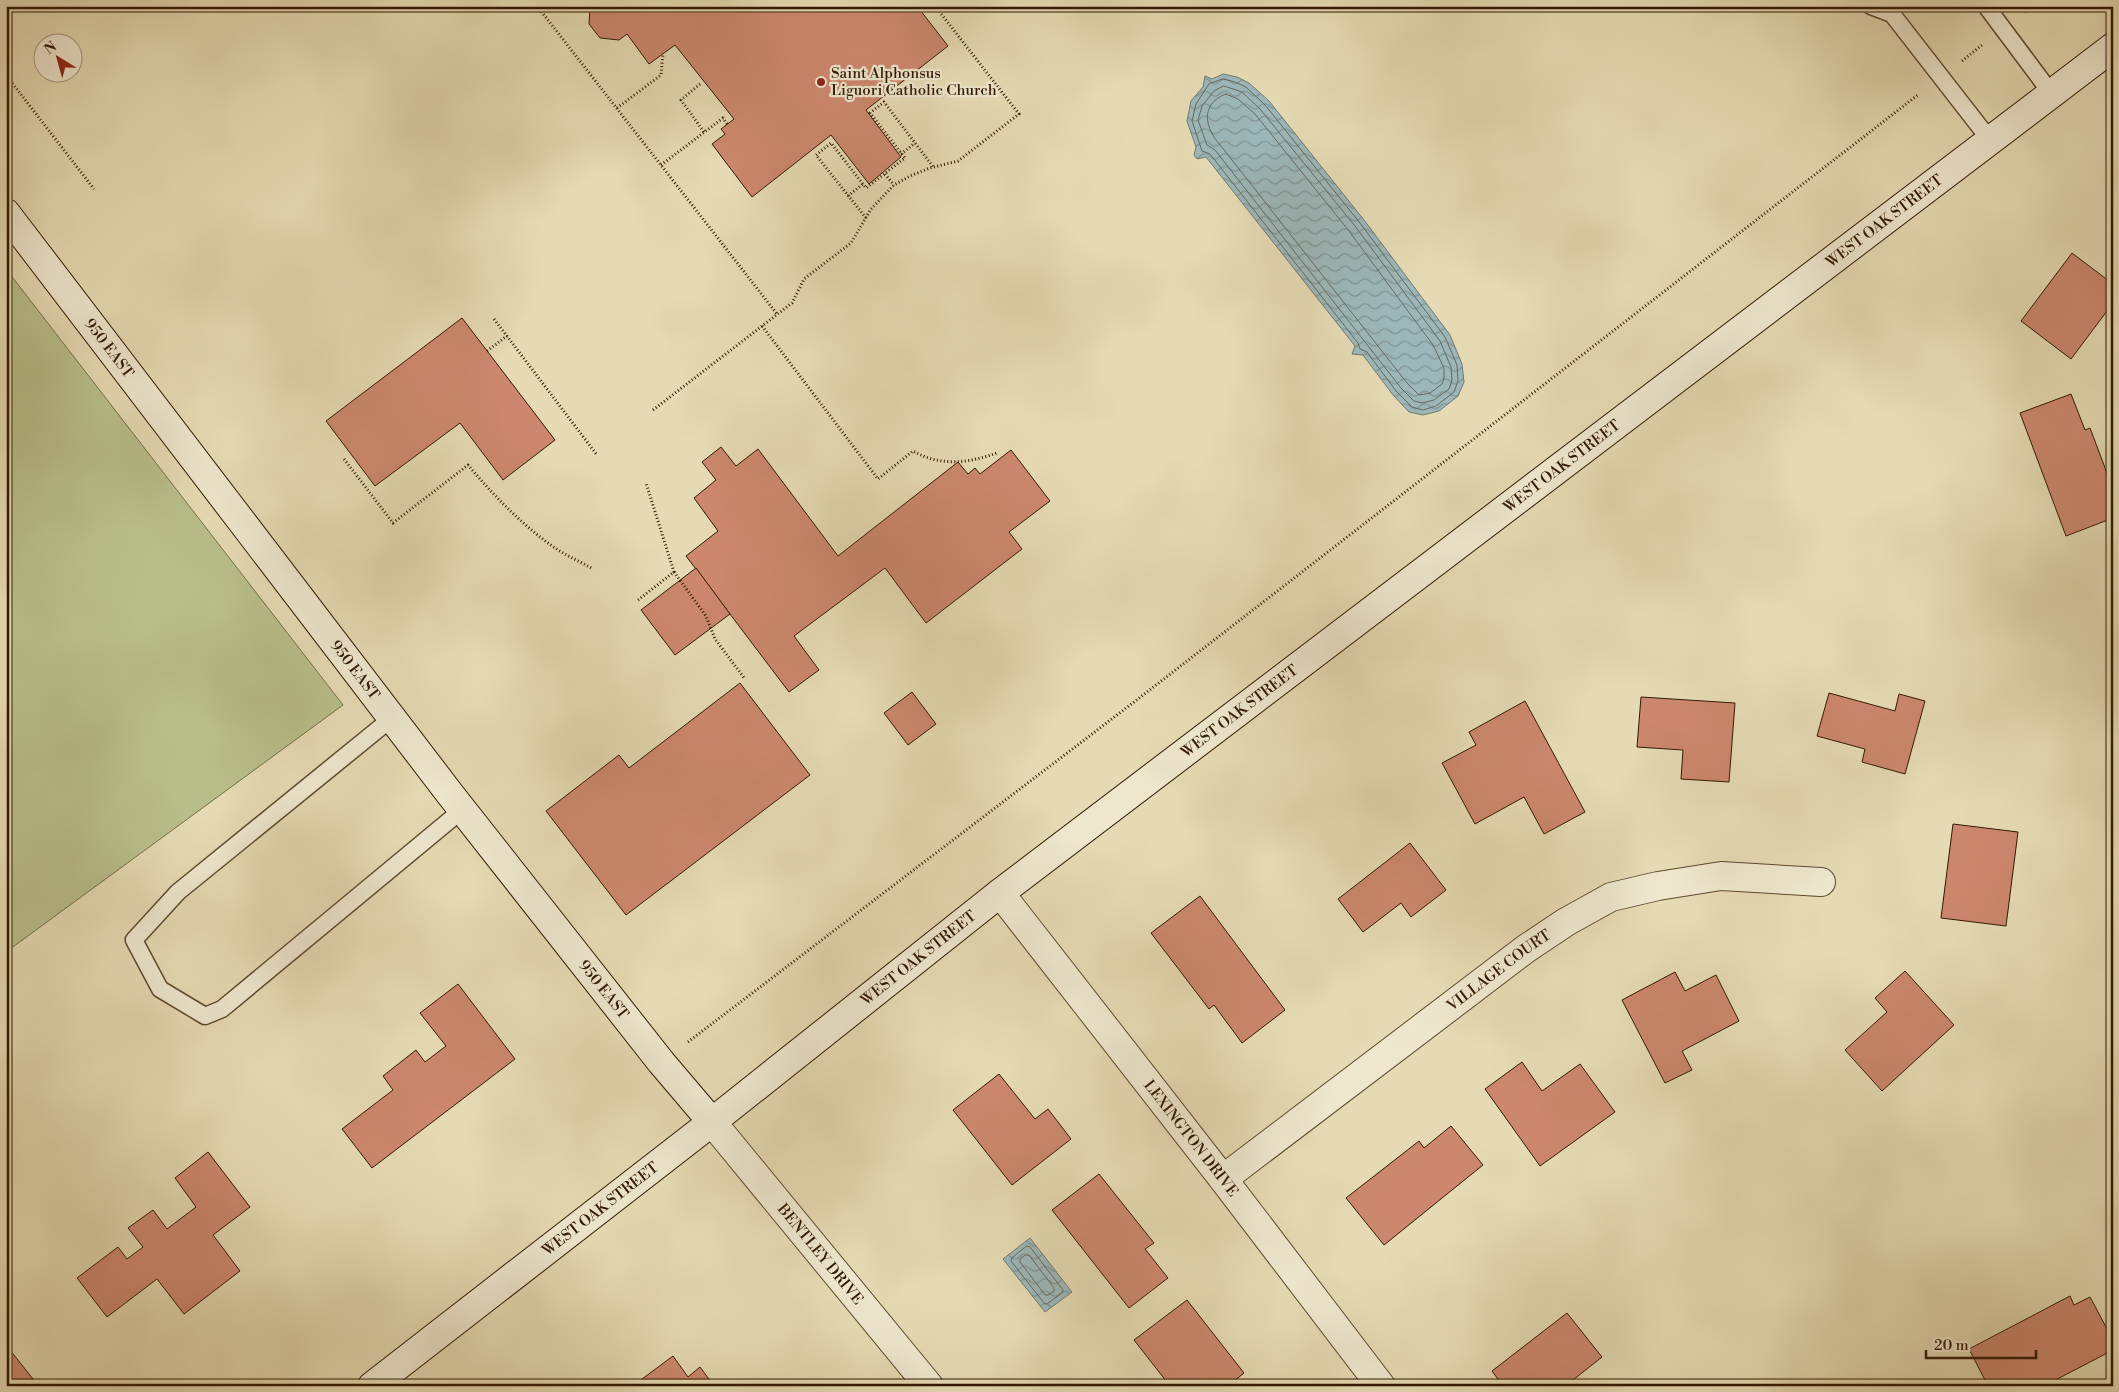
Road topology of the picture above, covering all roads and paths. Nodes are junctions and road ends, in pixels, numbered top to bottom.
1 (537, 6) edge
2 (935, 6) edge
3 (1871, 6) edge
4 (1986, 6) edge
5 (2032, 6) edge
6 (1897, 10) edge
7 (2003, 29) junction
8 (2113, 47) edge
9 (663, 53) dead end
10 (6, 75) edge
11 (1941, 77) junction
12 (700, 84) dead end
13 (2051, 93) junction
14 (617, 108) junction
15 (727, 124) dead end
16 (704, 132) junction
17 (1990, 140) junction
18 (915, 143) junction
19 (901, 154) junction
20 (661, 165) junction
21 (934, 168) junction
22 (885, 174) junction
23 (863, 184) junction
24 (894, 185) junction
25 (94, 189) dead end
26 (848, 196) junction
27 (6, 213) edge
28 (866, 218) junction
29 (777, 314) junction
30 (494, 318) dead end
31 (762, 326) junction
32 (507, 336) junction
33 (487, 351) dead end
34 (653, 410) dead end
35 (996, 453) dead end
36 (597, 455) dead end
37 (344, 459) dead end
38 (646, 483) dead end
39 (593, 569) dead end
40 (674, 572) junction
41 (638, 600) dead end
42 (745, 679) dead end
43 (392, 718) junction
44 (462, 810) junction
45 (1821, 882) dead end
46 (1000, 893) junction
47 (661, 1062) junction
48 (712, 1122) junction
49 (1223, 1179) junction
50 (372, 1386) edge
51 (929, 1386) edge
52 (1381, 1386) edge

1 - 14 path
2 - 21 path
3 - 6 lane
4 - 7 lane
5 - 7 path
6 - 11 lane
7 - 11 path
7 - 13 lane
8 - 13 street, WEST OAK STREET
9 - 14 path
10 - 25 path
11 - 17 lane
11 - 47 path
12 - 16 path
13 - 17 street, WEST OAK STREET
14 - 20 path
15 - 16 path
16 - 20 path
17 - 46 street, WEST OAK STREET
18 - 19 path
18 - 19 path
18 - 21 path
19 - 22 path
20 - 29 path
21 - 24 path
22 - 23 path
22 - 24 path
23 - 26 path
23 - 26 path
24 - 28 path
26 - 28 path
27 - 43 street, 950 EAST
28 - 29 path
29 - 31 path
30 - 32 path
31 - 34 path
31 - 35 path
32 - 33 path
32 - 36 path
37 - 39 path
38 - 40 path
40 - 41 path
40 - 42 path
43 - 44 street, 950 EAST
43 - 44 lane
44 - 47 street, 950 EAST
45 - 49 street, VILLAGE COURT
46 - 48 street, WEST OAK STREET
46 - 49 street, LEXINGTON DRIVE
47 - 48 street, 950 EAST
48 - 50 street, WEST OAK STREET
48 - 51 street, BENTLEY DRIVE
49 - 52 street, LEXINGTON DRIVE

